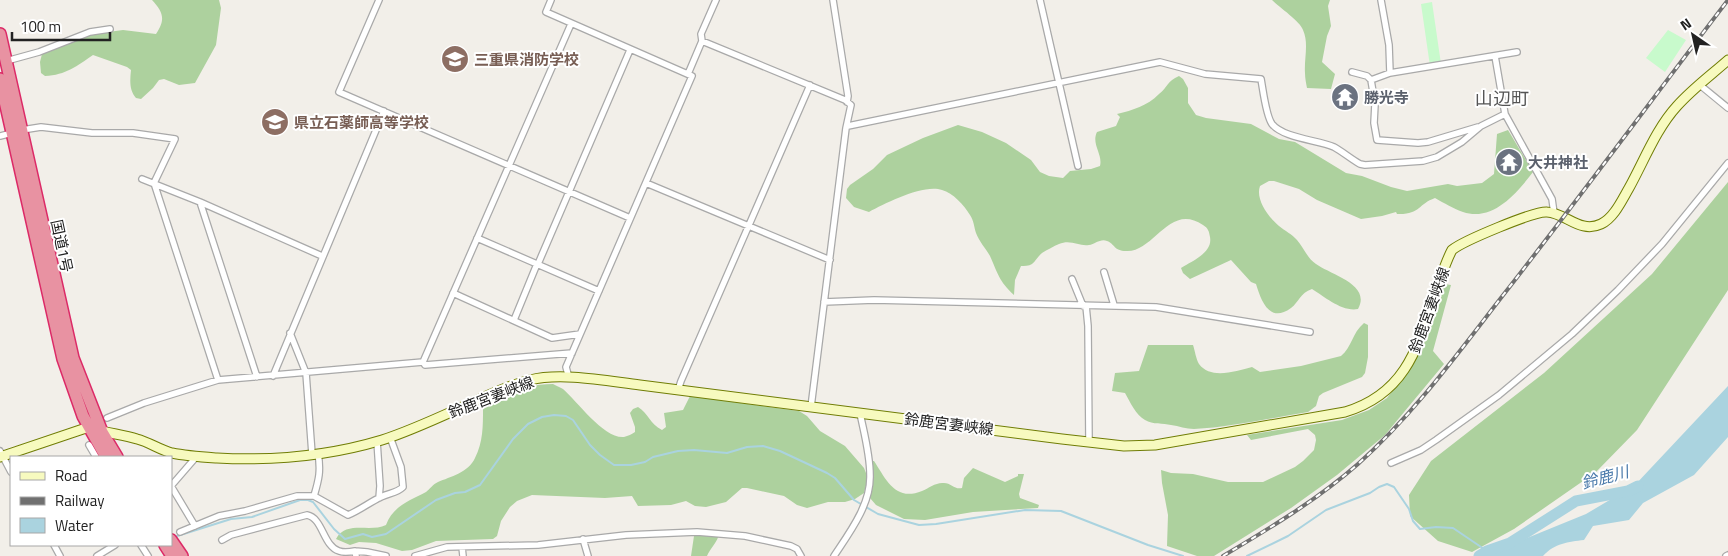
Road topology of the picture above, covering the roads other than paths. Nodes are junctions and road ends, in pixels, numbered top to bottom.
1 (379, 0) edge
2 (551, 0) edge
3 (716, 0) edge
4 (833, 0) edge
5 (1040, 0) edge
6 (1381, 0) edge
7 (571, 24) junction
8 (110, 29) dead end
9 (0, 30) edge
10 (0, 34) edge
11 (702, 41) junction
12 (630, 50) junction
13 (1517, 52) dead end
14 (1496, 56) junction
15 (10, 60) junction
16 (1728, 60) edge
17 (1352, 72) dead end
18 (1390, 73) junction
19 (688, 74) junction
20 (0, 79) edge
21 (1371, 80) junction
22 (1059, 84) junction
23 (810, 85) junction
24 (1700, 85) junction
25 (847, 102) junction
26 (1728, 108) edge
27 (384, 111) junction
28 (1505, 114) junction
29 (848, 126) junction
30 (1481, 126) junction
31 (19, 131) junction
32 (0, 136) edge
33 (1728, 163) edge
34 (508, 165) junction
35 (1078, 166) dead end
36 (142, 179) dead end
37 (154, 183) junction
38 (646, 183) junction
39 (569, 192) junction
40 (200, 202) junction
41 (1554, 213) junction
42 (630, 218) junction
43 (748, 225) junction
44 (477, 238) junction
45 (322, 256) junction
46 (830, 260) junction
47 (538, 264) junction
48 (1104, 272) dead end
49 (1072, 279) dead end
50 (599, 290) junction
51 (453, 293) junction
52 (824, 302) junction
53 (1084, 306) junction
54 (1114, 306) junction
55 (514, 320) junction
56 (1310, 332) dead end
57 (290, 334) junction
58 (580, 334) junction
59 (572, 353) junction
60 (423, 362) junction
61 (306, 373) junction
62 (273, 376) junction
63 (257, 377) junction
64 (569, 378) junction
65 (218, 380) junction
66 (678, 390) junction
67 (811, 407) junction
68 (860, 413) junction
69 (106, 418) dead end
70 (89, 427) junction
71 (102, 432) junction
72 (390, 437) junction
73 (377, 441) junction
74 (1088, 442) junction
75 (89, 446) dead end
76 (315, 454) junction
77 (1, 455) edge
78 (95, 456) edge
79 (105, 456) edge
80 (117, 456) edge
81 (197, 456) junction
82 (1391, 463) dead end
83 (10, 470) edge
84 (172, 484) edge
85 (172, 488) edge
86 (314, 496) junction
87 (379, 498) junction
88 (195, 526) junction
89 (176, 536) edge
90 (583, 539) junction
91 (222, 540) dead end
92 (113, 546) edge
93 (462, 547) junction
94 (355, 554) edge
95 (98, 556) edge
96 (182, 556) edge
97 (386, 556) edge
98 (415, 556) edge
99 (463, 556) edge
100 (588, 556) edge
101 (801, 556) edge
102 (834, 556) edge

1 - 27 street
2 - 7 street
3 - 11 street
4 - 25 street
5 - 22 street
6 - 18 street
7 - 12 street
7 - 34 street
8 - 15 street
9 - 15 street
10 - 31 highway, 国道1号
11 - 19 street
11 - 23 street
12 - 19 street
12 - 39 street
13 - 14 street
14 - 18 street
14 - 28 street
15 - 31 street
16 - 24 main road
17 - 21 street
18 - 21 street
19 - 38 street
20 - 31 highway, 国道1号
21 - 30 street
22 - 29 street
22 - 30 street
22 - 35 street
23 - 25 street
23 - 43 street
24 - 26 street
24 - 41 main road
25 - 29 street
27 - 34 street
27 - 45 street
28 - 30 street
28 - 41 street
29 - 46 street
31 - 32 street
31 - 37 street
31 - 70 highway, 国道1号
31 - 71 highway, 国道1号
33 - 82 street
34 - 39 street
34 - 44 street
36 - 37 street
37 - 40 street
37 - 65 street
38 - 42 street
38 - 43 street
39 - 42 street
39 - 47 street
40 - 45 street
40 - 63 street
41 - 74 main road, 鈴鹿宮妻峡線
42 - 50 street
43 - 46 street
43 - 66 street
44 - 47 street
44 - 51 street
45 - 57 street
46 - 52 street
47 - 50 street
47 - 55 street
48 - 54 street
49 - 53 street
50 - 58 street
51 - 55 street
51 - 60 street
52 - 53 street
52 - 67 street
53 - 54 street
53 - 74 street
54 - 56 street
55 - 58 street
57 - 61 street
57 - 62 street
58 - 59 street
59 - 60 street
59 - 64 street
60 - 61 street
61 - 62 street
61 - 76 street
62 - 63 street
63 - 65 street
64 - 66 main road, 鈴鹿宮妻峡線
64 - 72 main road, 鈴鹿宮妻峡線
65 - 69 street
66 - 67 main road, 鈴鹿宮妻峡線
67 - 68 main road, 鈴鹿宮妻峡線
68 - 74 main road, 鈴鹿宮妻峡線
68 - 102 street
70 - 71 main road, 鈴鹿宮妻峡線
70 - 77 main road
70 - 79 highway, 国道1号
71 - 80 highway, 国道1号
71 - 81 main road, 鈴鹿宮妻峡線
72 - 73 main road, 鈴鹿宮妻峡線
72 - 87 street
73 - 76 main road, 鈴鹿宮妻峡線
73 - 87 street
75 - 78 street
76 - 81 main road, 鈴鹿宮妻峡線
76 - 86 street
77 - 83 street
81 - 84 street
85 - 88 street
86 - 87 street
86 - 88 street
88 - 89 street
89 - 96 highway
90 - 93 street
90 - 100 street
90 - 101 street
91 - 94 street
92 - 95 street
93 - 98 street
93 - 99 street
94 - 97 street

